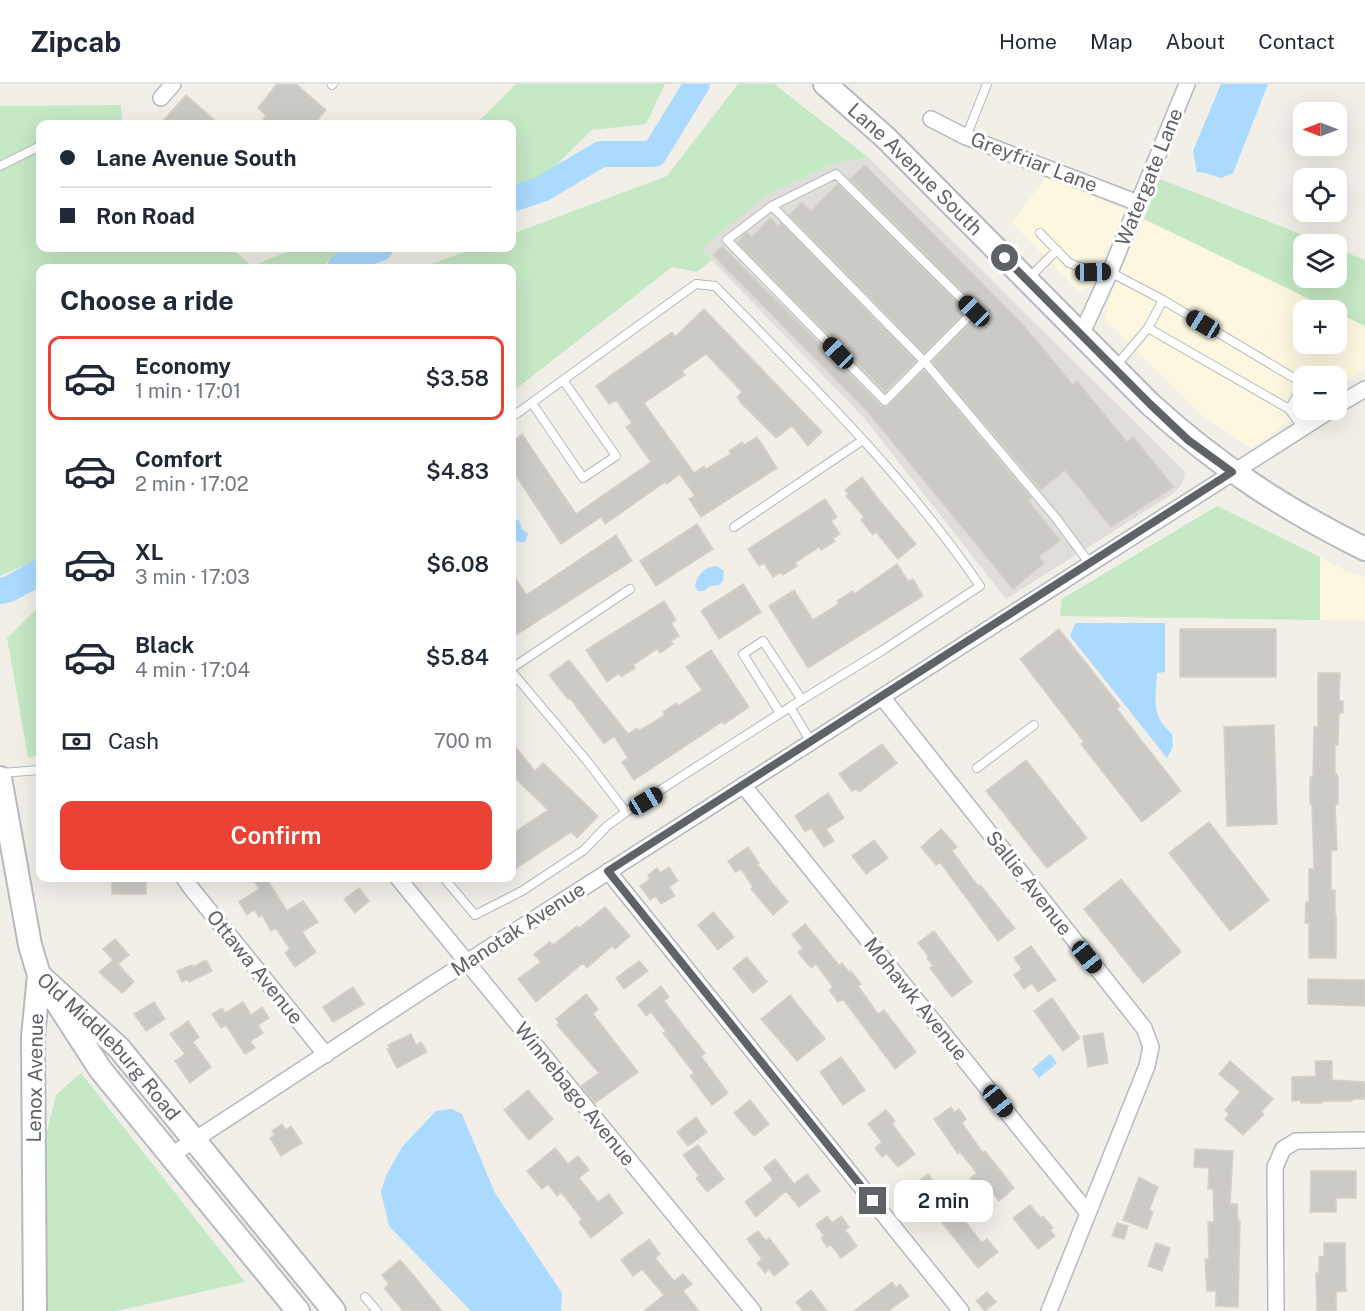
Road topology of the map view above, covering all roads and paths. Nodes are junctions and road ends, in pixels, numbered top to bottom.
1 (173, 84) edge
2 (825, 84) edge
3 (987, 84) edge
4 (1187, 84) edge
5 (161, 98) dead end
6 (931, 119) dead end
7 (966, 137) junction
8 (36, 148) edge
9 (0, 166) edge
10 (1138, 203) junction
11 (772, 206) junction
12 (1040, 233) dead end
13 (1057, 250) junction
14 (1110, 272) junction
15 (1027, 280) junction
16 (1163, 300) junction
17 (1148, 328) junction
18 (1081, 335) junction
19 (924, 361) junction
20 (1114, 368) junction
21 (1293, 377) edge
22 (563, 380) junction
23 (1365, 389) edge
24 (1347, 400) edge
25 (1293, 402) edge
26 (532, 403) junction
27 (1289, 409) junction
28 (516, 414) edge
29 (1314, 420) edge
30 (1302, 427) junction
31 (863, 440) junction
32 (1232, 472) junction
33 (734, 527) dead end
34 (1365, 549) edge
35 (1090, 564) junction
36 (630, 589) dead end
37 (516, 667) edge
38 (516, 675) edge
39 (882, 697) junction
40 (802, 700) junction
41 (790, 707) junction
42 (780, 713) junction
43 (1034, 725) dead end
44 (811, 742) junction
45 (977, 768) dead end
46 (36, 772) edge
47 (743, 785) junction
48 (1, 786) edge
49 (626, 812) junction
50 (608, 871) junction
51 (187, 882) edge
52 (402, 882) edge
53 (447, 882) edge
54 (467, 962) junction
55 (39, 975) junction
56 (326, 1055) junction
57 (194, 1140) junction
58 (1365, 1140) edge
59 (170, 1156) junction
60 (1089, 1213) junction
61 (365, 1297) dead end
62 (35, 1311) edge
63 (298, 1311) edge
64 (334, 1311) edge
65 (377, 1311) edge
66 (753, 1311) edge
67 (961, 1311) edge
68 (1049, 1311) edge
69 (1276, 1311) edge

1 - 5 street
2 - 15 main road, Lane Avenue South
3 - 7 lane
4 - 10 street, Watergate Lane
6 - 7 street, Greyfriar Lane
7 - 10 street, Greyfriar Lane
8 - 9 lane
10 - 14 street, Watergate Lane
11 - 19 lane
11 - 19 lane
11 - 19 lane
12 - 13 lane
13 - 14 lane
13 - 15 lane
14 - 16 lane
14 - 18 street, Watergate Lane
15 - 18 main road, Lane Avenue South
16 - 17 lane
16 - 21 lane
17 - 20 lane
17 - 27 lane
18 - 20 main road, Lane Avenue South
19 - 35 lane
20 - 32 main road, Lane Avenue South
22 - 26 lane
22 - 26 lane
22 - 31 lane
23 - 24 street
25 - 27 lane
26 - 28 lane
27 - 30 lane
29 - 30 street, Manotak Avenue
30 - 32 street, Manotak Avenue
31 - 33 lane
31 - 40 lane
32 - 34 main road, Lane Avenue South
32 - 35 street, Manotak Avenue
35 - 39 street, Manotak Avenue
36 - 37 lane
38 - 49 lane
39 - 44 street, Manotak Avenue
39 - 60 street, Sallie Avenue
40 - 41 lane
40 - 42 lane
41 - 42 lane
41 - 44 lane
42 - 49 lane
43 - 45 lane
44 - 47 street, Manotak Avenue
46 - 48 lane
47 - 50 street, Manotak Avenue
47 - 60 street, Mohawk Avenue
48 - 55 main road, Lenox Avenue
49 - 53 lane
50 - 54 street, Manotak Avenue
50 - 67 street
51 - 56 street, Ottawa Avenue
52 - 54 street, Winnebago Avenue
54 - 56 street, Manotak Avenue
54 - 66 street, Winnebago Avenue
55 - 57 main road, Old Middleburg Road
55 - 59 main road, Old Middleburg Road
55 - 62 main road, Lenox Avenue
56 - 57 street, Manotak Avenue
57 - 59 street, Manotak Avenue
57 - 64 main road, Old Middleburg Road
58 - 69 street
59 - 63 main road, Old Middleburg Road
60 - 68 street, Sallie Avenue
61 - 65 lane

